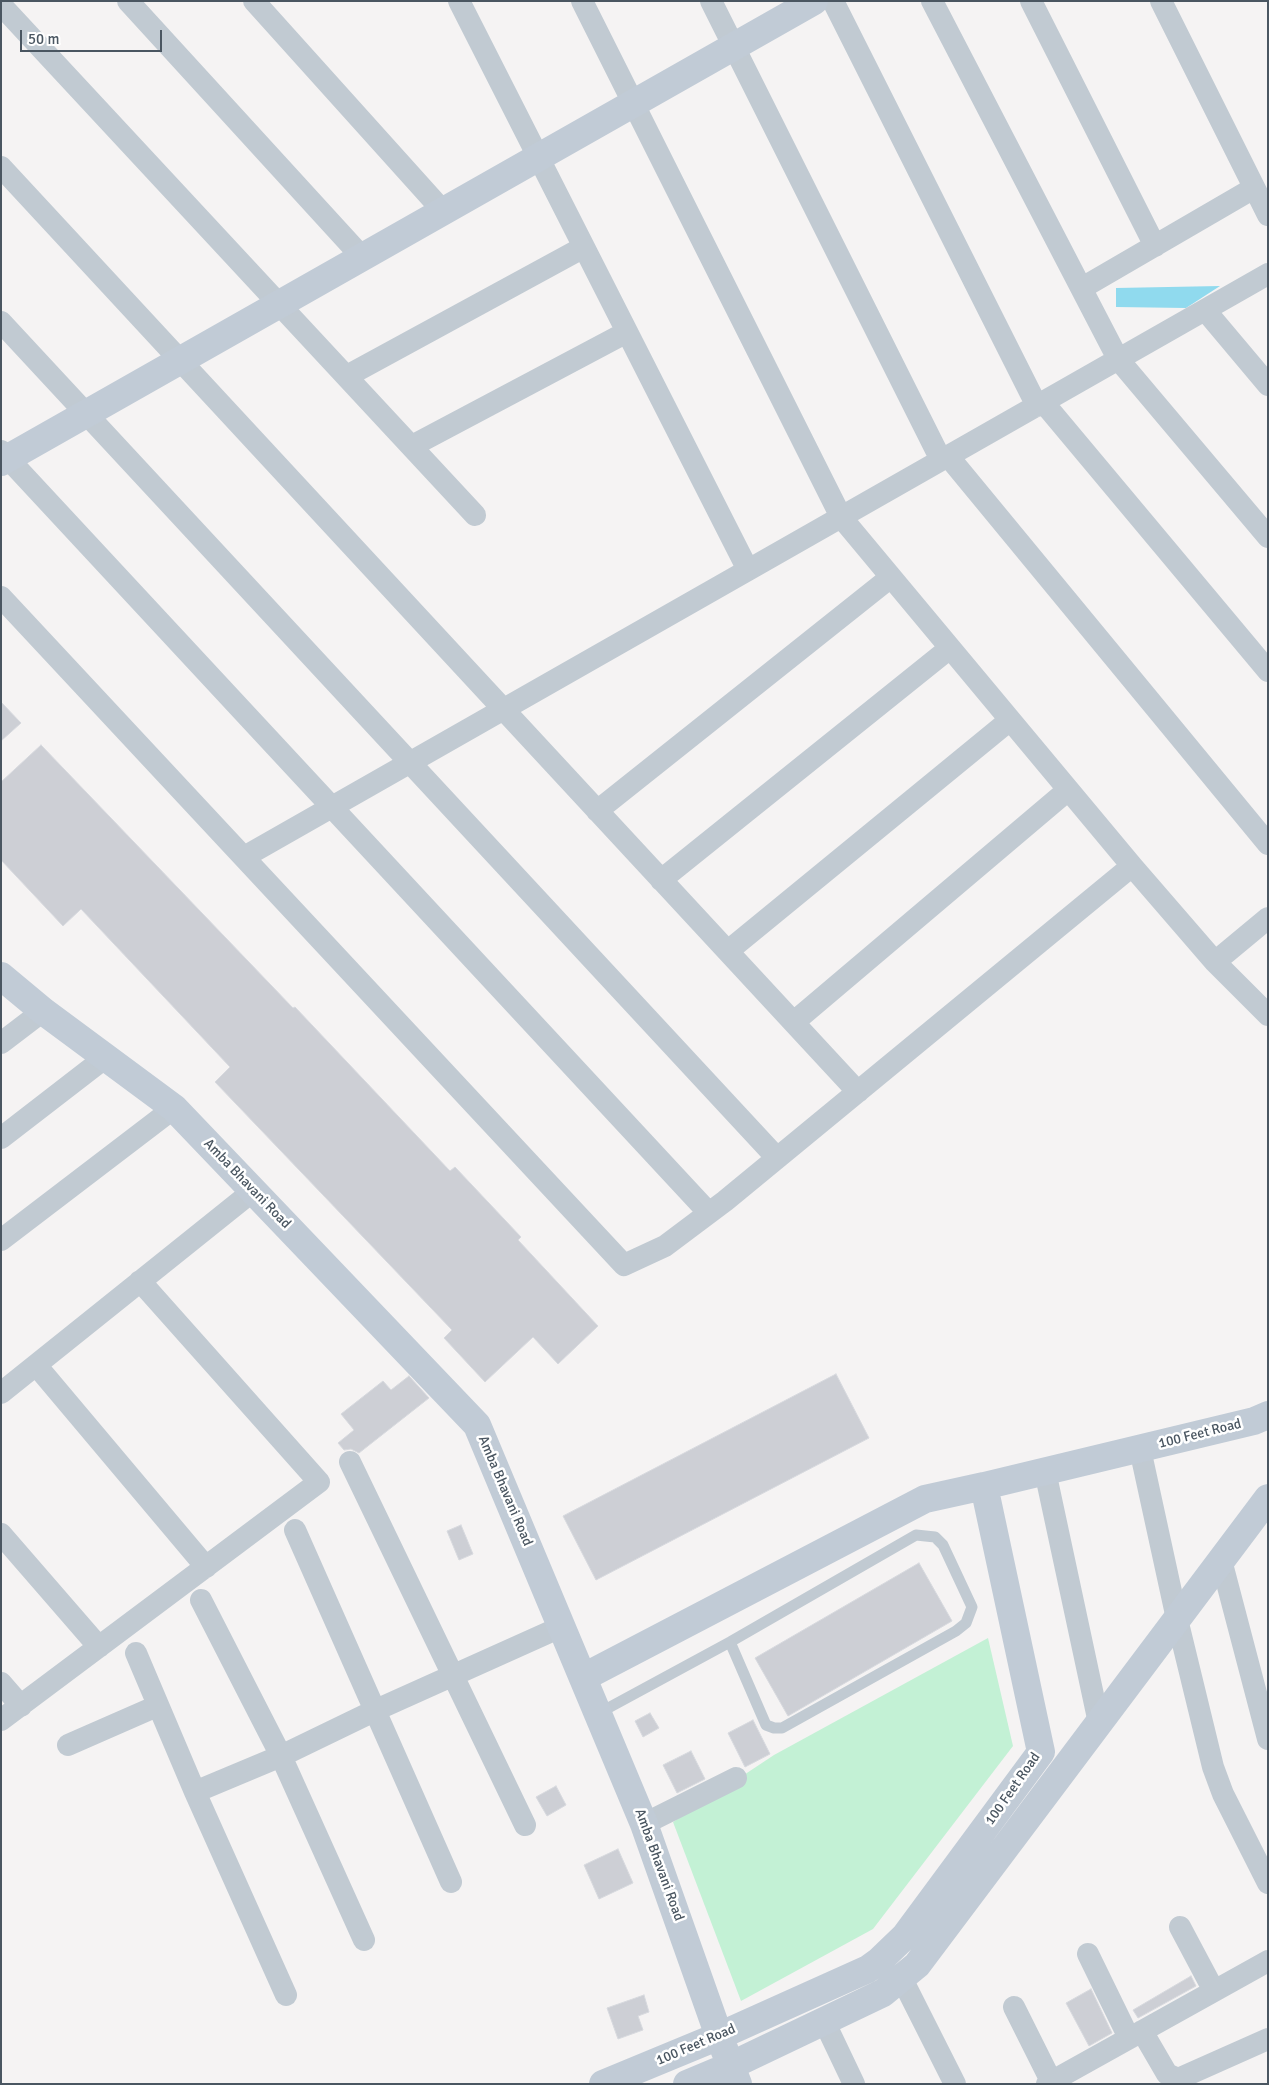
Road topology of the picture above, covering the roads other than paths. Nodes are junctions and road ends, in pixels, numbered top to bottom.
1 (128, 1) edge
2 (254, 1) edge
3 (459, 1) edge
4 (582, 1) edge
5 (711, 1) edge
6 (814, 1) edge
7 (833, 1) edge
8 (932, 1) edge
9 (1031, 1) edge
10 (1161, 1) edge
11 (1, 5) edge
12 (733, 47) junction
13 (634, 103) junction
14 (538, 157) junction
15 (1, 167) edge
16 (1254, 188) junction
17 (443, 211) junction
18 (1268, 215) edge
19 (1155, 246) junction
20 (584, 247) junction
21 (362, 256) junction
22 (1268, 274) edge
23 (1082, 288) junction
24 (279, 304) junction
25 (1206, 310) junction
26 (1, 322) edge
27 (627, 332) junction
28 (1118, 359) junction
29 (179, 360) junction
30 (346, 376) junction
31 (1268, 385) edge
32 (1040, 404) junction
33 (85, 413) junction
34 (412, 446) junction
35 (3, 457) edge
36 (944, 458) junction
37 (475, 515) dead end
38 (841, 517) junction
39 (1268, 537) edge
40 (748, 570) junction
41 (891, 577) junction
42 (1, 597) edge
43 (950, 648) junction
44 (1268, 671) edge
45 (504, 709) junction
46 (1010, 720) junction
47 (410, 762) junction
48 (1068, 790) junction
49 (332, 807) junction
50 (598, 810) junction
51 (1268, 844) edge
52 (244, 857) junction
53 (1132, 866) junction
54 (661, 880) junction
55 (1268, 918) edge
56 (728, 951) junction
57 (1215, 962) junction
58 (1, 976) edge
59 (43, 1011) junction
60 (1268, 1015) edge
61 (794, 1022) junction
62 (1, 1043) edge
63 (106, 1057) junction
64 (858, 1092) junction
65 (174, 1108) junction
66 (1, 1138) edge
67 (777, 1158) junction
68 (253, 1191) junction
69 (709, 1213) junction
70 (1, 1240) edge
71 (140, 1281) junction
72 (36, 1365) junction
73 (1, 1393) edge
74 (1268, 1415) edge
75 (1140, 1449) junction
76 (350, 1462) dead end
77 (1045, 1472) junction
78 (984, 1486) junction
79 (1268, 1498) edge
80 (295, 1530) dead end
81 (1, 1534) edge
82 (1222, 1560) junction
83 (206, 1567) junction
84 (202, 1600) dead end
85 (1177, 1620) junction
86 (563, 1626) junction
87 (730, 1642) junction
88 (99, 1647) junction
89 (136, 1653) dead end
90 (452, 1677) junction
91 (584, 1677) junction
92 (1, 1683) edge
93 (20, 1706) junction
94 (157, 1706) junction
95 (376, 1710) junction
96 (599, 1713) junction
97 (1, 1720) edge
98 (1099, 1723) junction
99 (1268, 1739) edge
100 (68, 1745) dead end
101 (281, 1756) junction
102 (736, 1778) dead end
103 (195, 1792) junction
104 (644, 1824) junction
105 (526, 1825) dead end
106 (451, 1882) dead end
107 (1268, 1883) edge
108 (1180, 1927) dead end
109 (364, 1940) dead end
110 (1088, 1954) dead end
111 (1268, 1960) edge
112 (902, 1979) junction
113 (1214, 1991) junction
114 (286, 1995) dead end
115 (1014, 2007) dead end
116 (824, 2021) junction
117 (1135, 2035) junction
118 (719, 2036) junction
119 (1268, 2039) edge
120 (734, 2075) edge
121 (1049, 2082) edge
122 (603, 2084) edge
123 (687, 2084) edge
124 (854, 2084) edge
125 (955, 2084) edge

1 - 21 street
2 - 17 street
3 - 14 street
4 - 13 street
5 - 12 street
6 - 12 street
7 - 32 street
8 - 23 street
9 - 19 street
10 - 16 street
11 - 24 street
12 - 13 street
12 - 36 street
13 - 14 street
13 - 38 street
14 - 17 street
14 - 20 street
15 - 29 street
16 - 18 street
16 - 19 street
17 - 21 street
19 - 23 street
20 - 27 street
20 - 30 street
21 - 24 street
22 - 25 street
23 - 28 street
24 - 29 street
24 - 30 street
25 - 28 street
25 - 31 street
26 - 33 street
27 - 34 street
27 - 40 street
28 - 32 street
28 - 39 street
29 - 33 street
29 - 45 street
30 - 34 street
32 - 36 street
32 - 44 street
33 - 35 street
33 - 47 street
34 - 37 street
35 - 49 street
36 - 38 street
36 - 51 street
38 - 40 street
38 - 41 street
40 - 45 street
41 - 43 street
41 - 50 street
42 - 52 street
43 - 46 street
43 - 54 street
45 - 47 street
45 - 50 street
46 - 48 street
46 - 56 street
47 - 49 street
47 - 67 street
48 - 53 street
48 - 61 street
49 - 52 street
49 - 69 street
50 - 54 street
52 - 69 street
53 - 57 street
53 - 64 street
54 - 56 street
55 - 57 street
56 - 61 street
57 - 60 street
58 - 59 street, Amba Bhavani Road
59 - 62 street
59 - 63 street, Amba Bhavani Road
61 - 64 street
63 - 65 street, Amba Bhavani Road
63 - 66 street
64 - 67 street
65 - 68 street, Amba Bhavani Road
65 - 70 street
67 - 69 street
68 - 71 street
68 - 86 street, Amba Bhavani Road
71 - 72 street
71 - 83 street
72 - 73 street
72 - 83 street
74 - 75 street, 100 Feet Road
75 - 77 street, 100 Feet Road
75 - 85 street
76 - 90 street
77 - 78 street, 100 Feet Road
77 - 98 street
78 - 91 street
78 - 118 street, 100 Feet Road
79 - 82 street, 100 Feet Road
80 - 95 street
81 - 88 street
82 - 85 street, 100 Feet Road
82 - 99 street
83 - 88 street
84 - 101 street
85 - 98 street, 100 Feet Road
85 - 107 street
86 - 90 street
86 - 91 street, Amba Bhavani Road
87 - 87 lane
87 - 96 lane
88 - 93 street
89 - 94 street
90 - 95 street
90 - 105 street
91 - 96 street, Amba Bhavani Road
92 - 93 street
93 - 97 street
94 - 100 street
94 - 103 street
95 - 101 street
95 - 106 street
96 - 104 street, Amba Bhavani Road
98 - 112 street, 100 Feet Road
101 - 103 street
101 - 109 street
102 - 104 street
103 - 114 street
104 - 118 street, Amba Bhavani Road
108 - 113 street
110 - 117 street
111 - 113 street
112 - 116 street, 100 Feet Road
112 - 125 street
113 - 117 street
115 - 121 street
116 - 120 street, 100 Feet Road
116 - 124 street
117 - 119 street
117 - 121 street
118 - 120 street, Amba Bhavani Road
118 - 122 street, 100 Feet Road
120 - 123 street, 100 Feet Road

